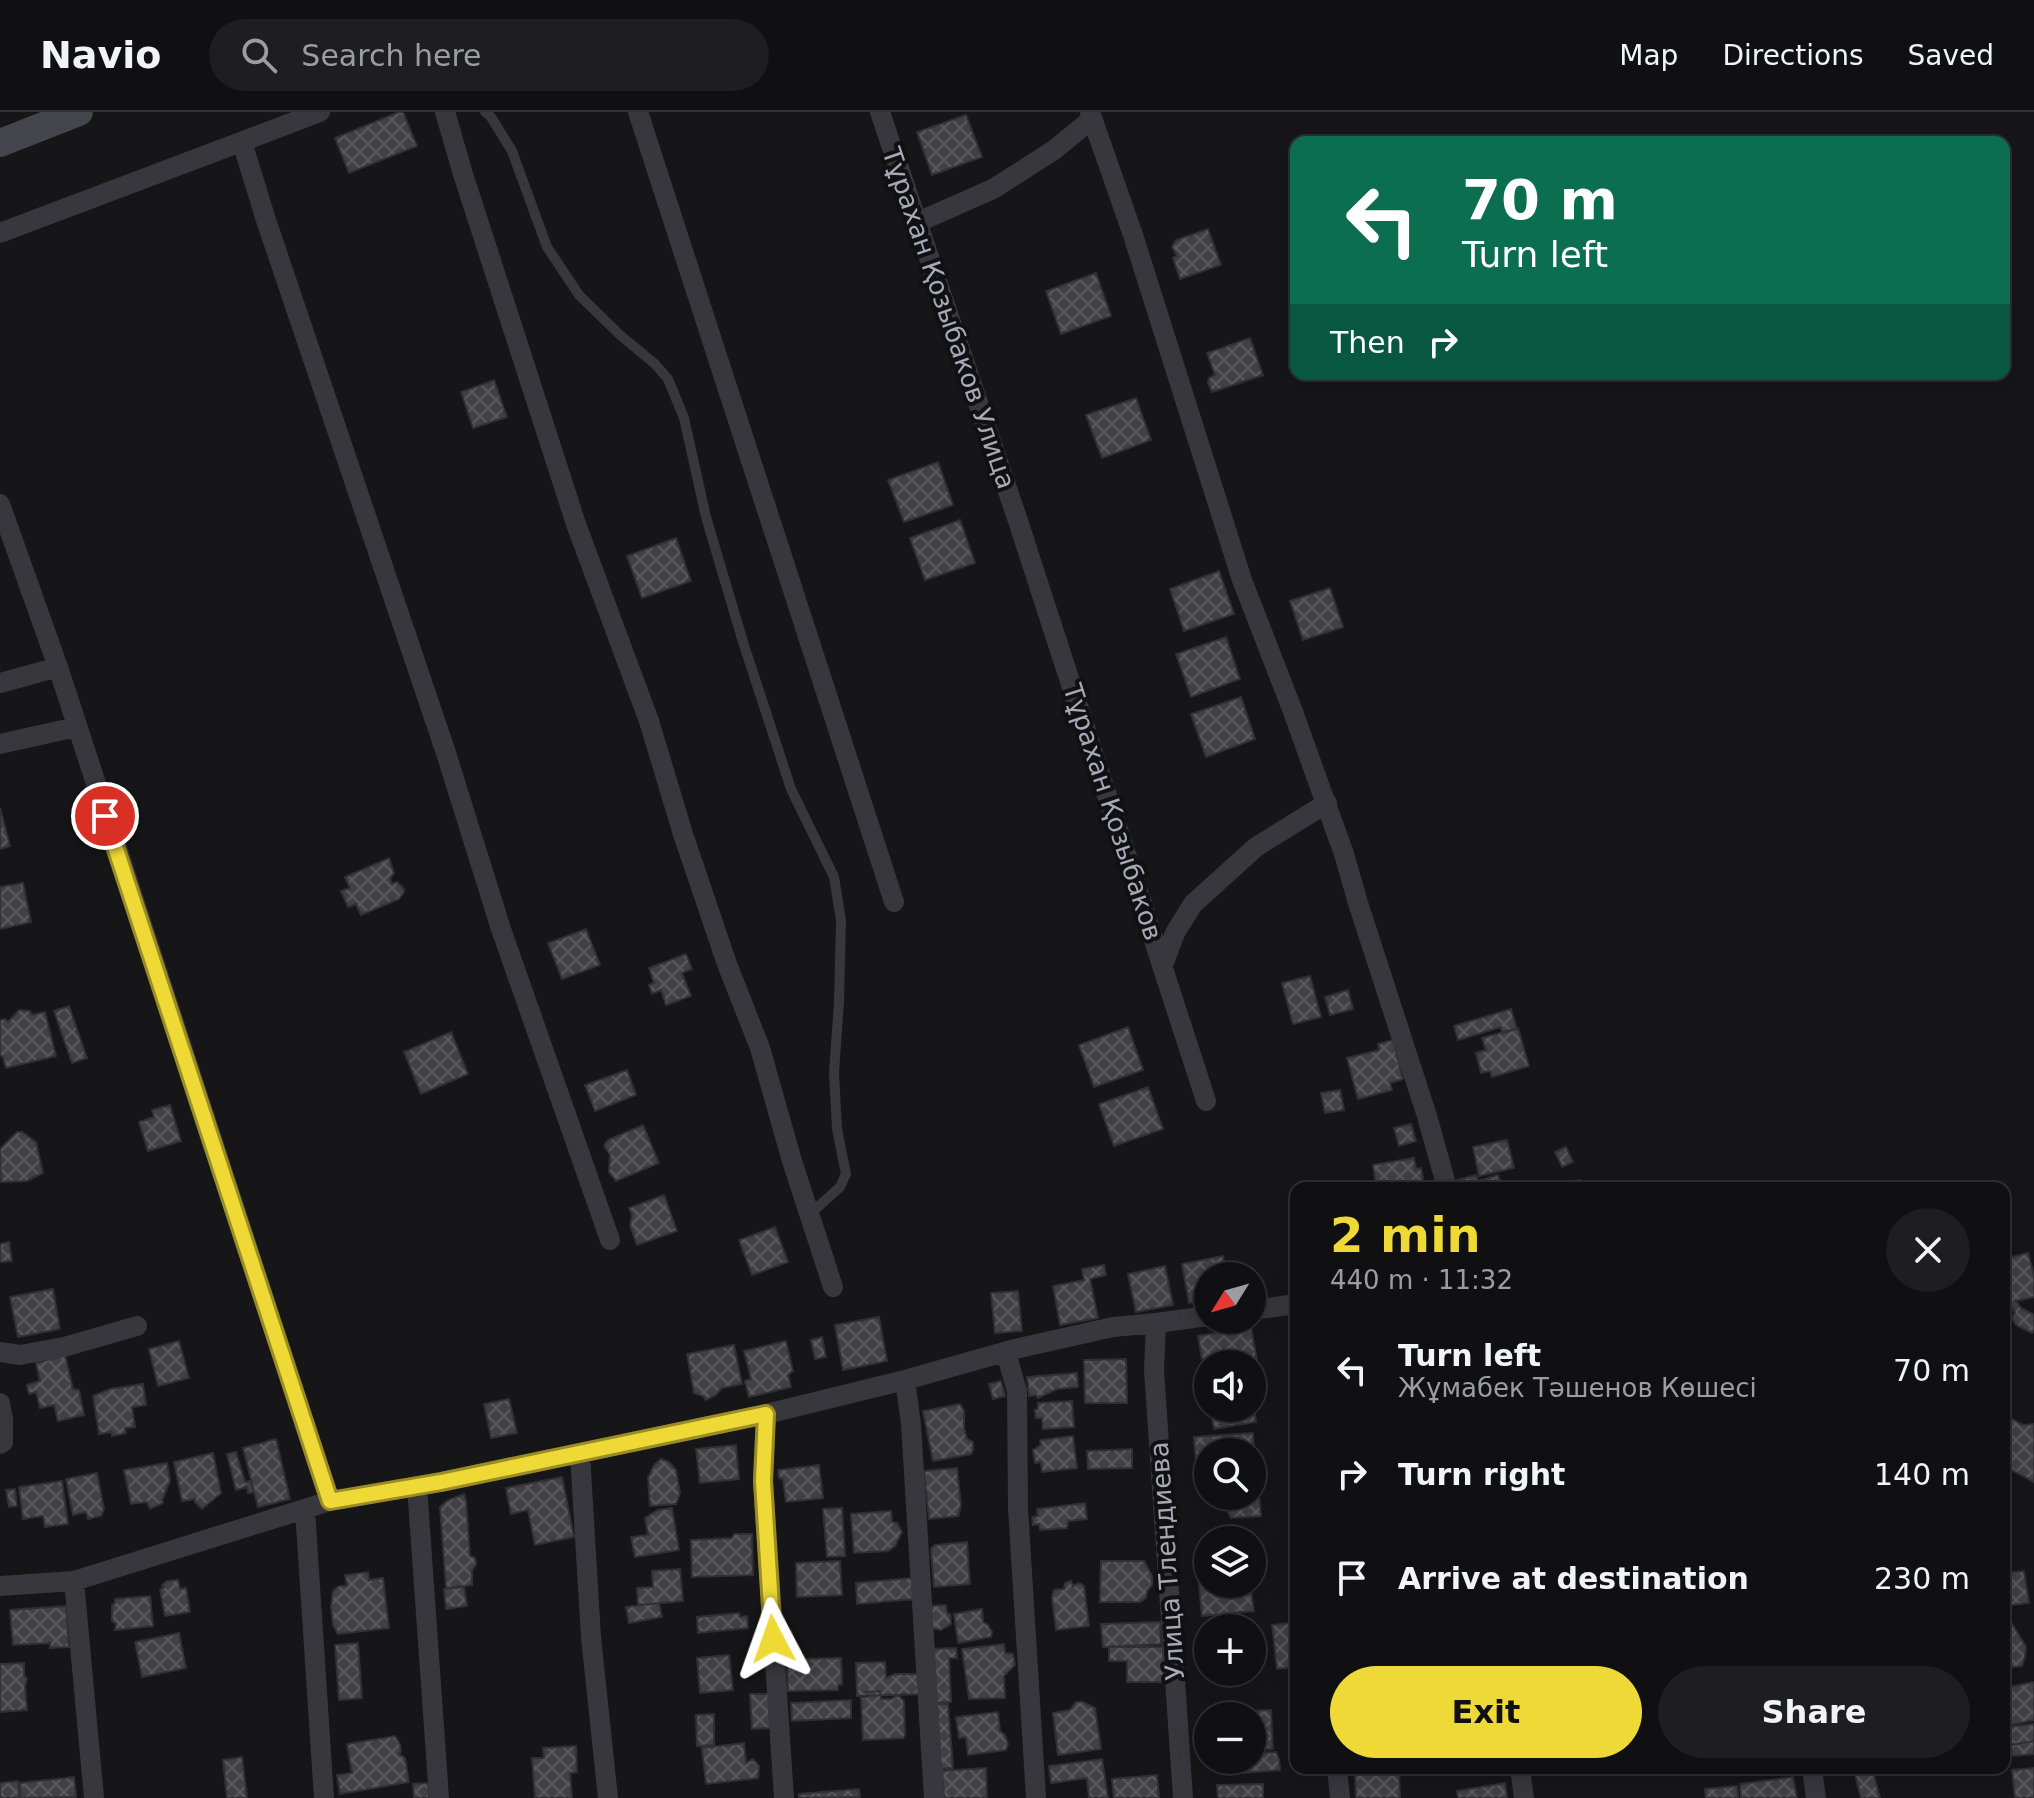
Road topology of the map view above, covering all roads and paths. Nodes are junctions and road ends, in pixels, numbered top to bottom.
1 (79, 112) edge
2 (320, 112) edge
3 (445, 112) edge
4 (485, 112) edge
5 (638, 112) edge
6 (880, 112) edge
7 (1091, 115) edge
8 (242, 142) junction
9 (0, 143) edge
10 (918, 222) junction
11 (0, 233) edge
12 (0, 504) edge
13 (1019, 524) joint
14 (58, 667) junction
15 (0, 683) edge
16 (76, 727) junction
17 (0, 744) edge
18 (1327, 803) junction
19 (894, 902) dead end
20 (1163, 965) junction
21 (1206, 1101) dead end
22 (1445, 1182) edge
23 (809, 1215) junction
24 (610, 1240) dead end
25 (833, 1287) dead end
26 (1290, 1305) edge
27 (1266, 1308) edge
28 (1194, 1318) edge
29 (1156, 1323) junction
30 (137, 1326) dead end
31 (0, 1352) edge
32 (1006, 1353) junction
33 (905, 1380) junction
34 (0, 1403) edge
35 (766, 1414) junction
36 (0, 1444) edge
37 (580, 1454) junction
38 (417, 1486) junction
39 (330, 1501) junction
40 (305, 1510) junction
41 (74, 1581) junction
42 (0, 1586) edge
43 (1338, 1774) edge
44 (1521, 1774) edge
45 (1813, 1774) edge
46 (94, 1798) edge
47 (324, 1798) edge
48 (439, 1798) edge
49 (608, 1798) edge
50 (784, 1798) edge
51 (934, 1798) edge
52 (1036, 1798) edge
53 (1183, 1798) edge
54 (1340, 1798) edge
55 (1524, 1798) edge
56 (1816, 1798) edge

1 - 9 main road
2 - 8 street
3 - 23 street
4 - 23 lane
5 - 19 street
6 - 10 street, Тұрахан Қозыбаков Улица
7 - 10 street
7 - 18 street
8 - 11 street
8 - 24 street
10 - 13 street, Тұрахан Қозыбаков Улица
12 - 14 street
13 - 20 street, Тұрахан Қозыбаков
14 - 15 street
14 - 16 street
16 - 17 street
16 - 39 street
18 - 20 street
18 - 22 street
20 - 21 street, Тұрахан Қозыбаков
23 - 25 street
26 - 27 street
28 - 29 street
29 - 32 street
29 - 53 street, Улица Тлендиева
30 - 31 street
32 - 33 street
32 - 52 street
33 - 35 street
33 - 51 street
34 - 36 street
35 - 37 street
35 - 50 street
37 - 38 street
37 - 49 street
38 - 39 street
38 - 48 street
39 - 40 street
40 - 41 street
40 - 47 street
41 - 42 street
41 - 46 street
43 - 54 street
44 - 55 street
45 - 56 street

